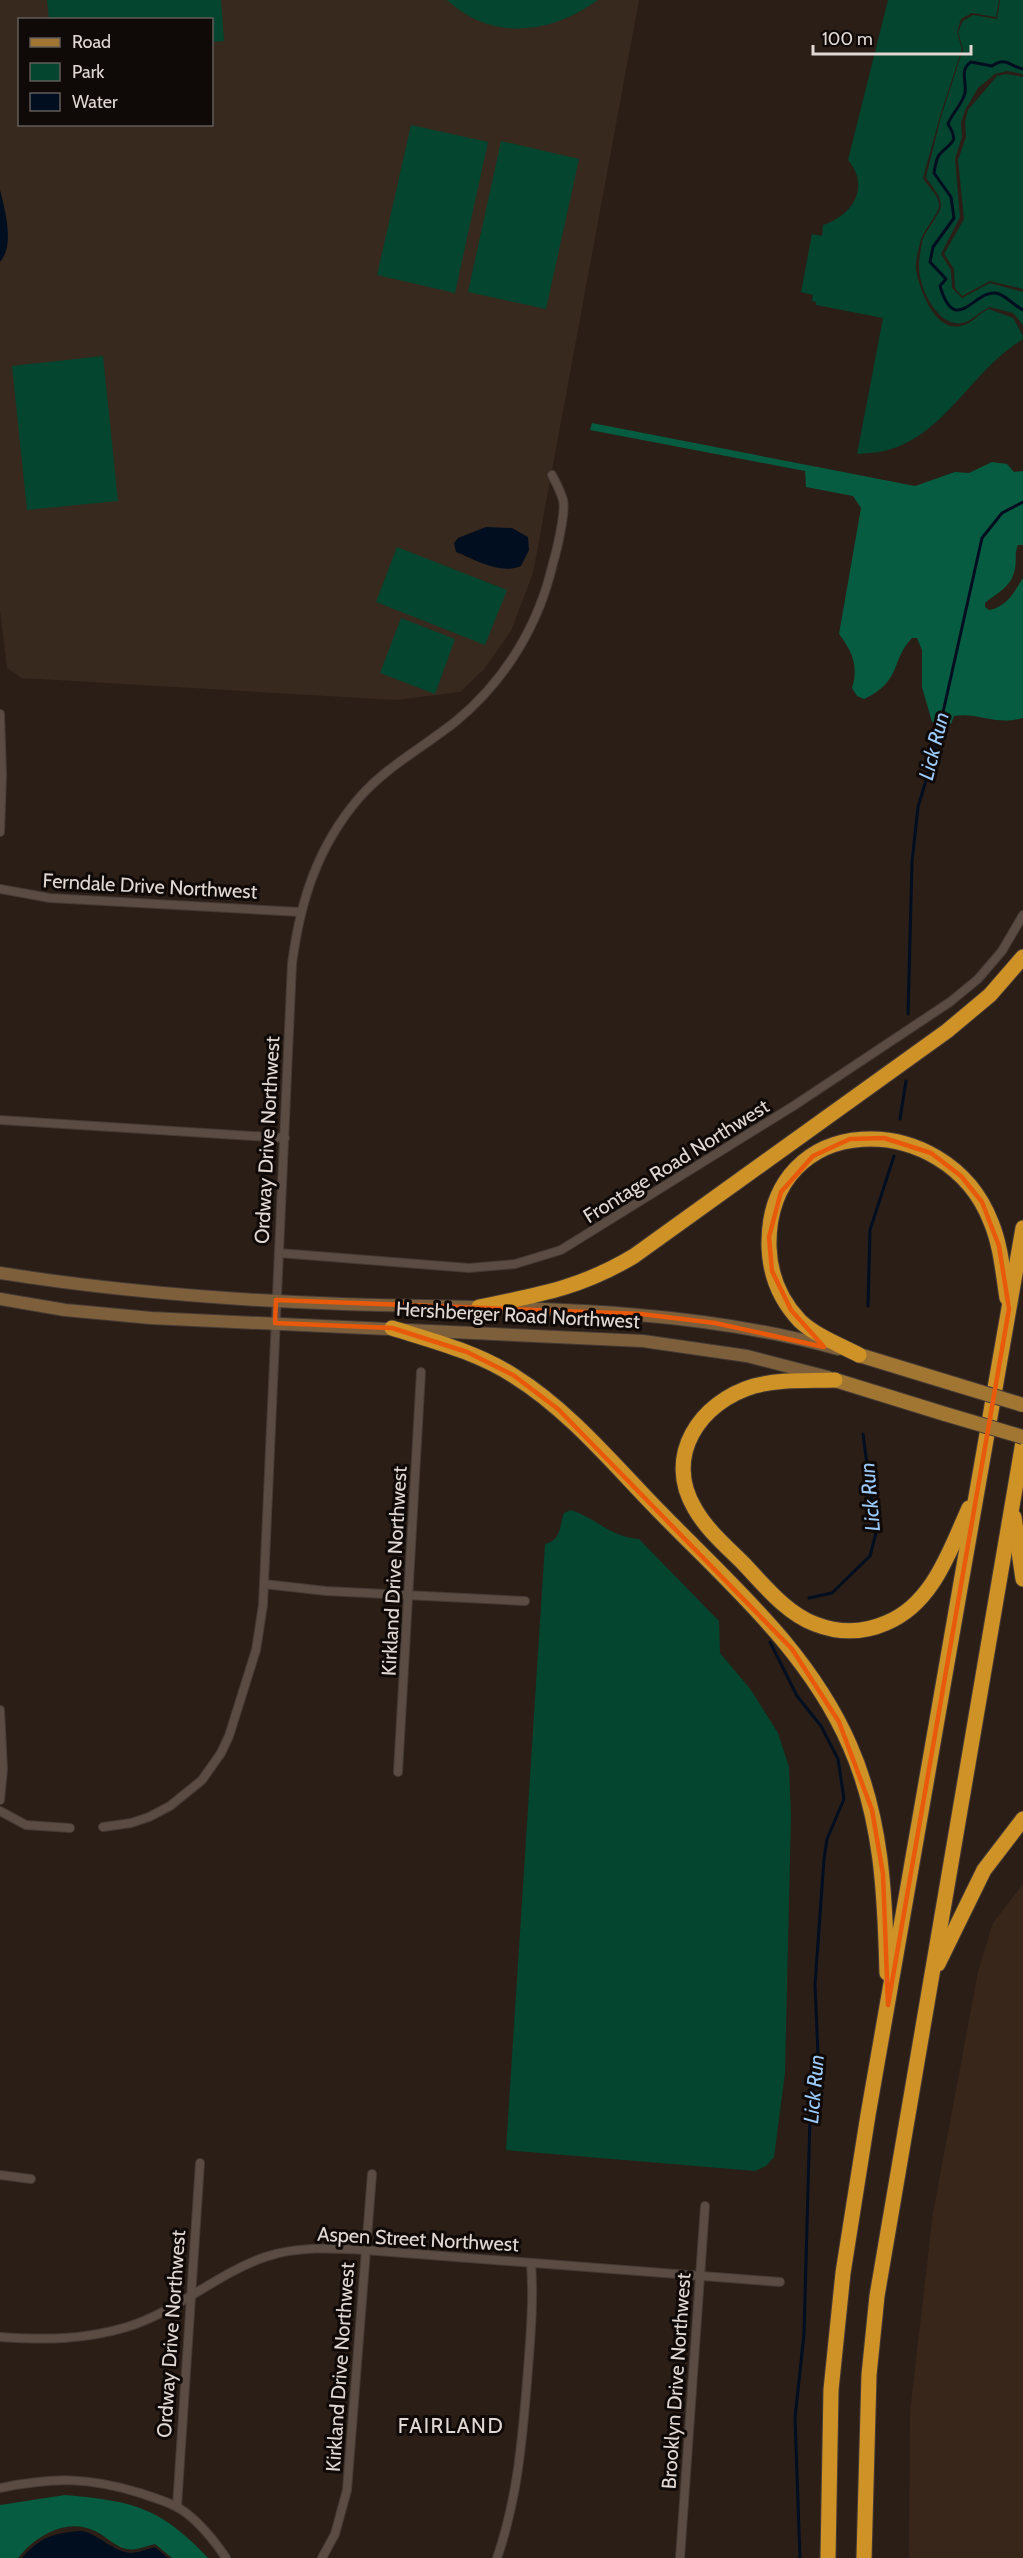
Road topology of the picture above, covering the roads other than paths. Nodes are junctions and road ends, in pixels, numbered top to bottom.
1 (552, 475) dead end
2 (0, 714) edge
3 (0, 832) edge
4 (0, 889) edge
5 (300, 912) junction
6 (1023, 915) edge
7 (1023, 957) edge
8 (0, 1120) edge
9 (285, 1138) junction
10 (1023, 1228) edge
11 (279, 1253) junction
12 (0, 1273) edge
13 (0, 1299) edge
14 (276, 1300) junction
15 (479, 1307) junction
16 (1009, 1309) junction
17 (275, 1323) junction
18 (392, 1328) junction
19 (859, 1355) junction
20 (421, 1372) dead end
21 (835, 1380) junction
22 (1023, 1405) edge
23 (1023, 1439) edge
24 (976, 1492) junction
25 (1012, 1504) junction
26 (1023, 1579) edge
27 (264, 1584) junction
28 (409, 1595) junction
29 (525, 1601) dead end
30 (0, 1710) edge
31 (398, 1772) dead end
32 (0, 1800) edge
33 (0, 1811) edge
34 (1023, 1819) edge
35 (103, 1827) dead end
36 (70, 1828) dead end
37 (927, 1989) junction
38 (888, 2005) junction
39 (200, 2163) dead end
40 (372, 2174) dead end
41 (0, 2175) edge
42 (31, 2179) dead end
43 (705, 2206) dead end
44 (365, 2250) junction
45 (531, 2263) junction
46 (700, 2276) junction
47 (780, 2282) dead end
48 (192, 2295) junction
49 (0, 2337) edge
50 (0, 2488) edge
51 (177, 2506) junction
52 (226, 2558) edge
53 (322, 2558) edge
54 (497, 2558) edge
55 (680, 2558) edge
56 (828, 2558) edge
57 (864, 2558) edge

1 - 5 street, Ordway Drive Northwest
2 - 3 street
4 - 5 street, Ferndale Drive Northwest
5 - 9 street, Ordway Drive Northwest
6 - 11 street, Frontage Road Northwest
7 - 15 highway
8 - 9 street
9 - 11 street, Ordway Drive Northwest
10 - 16 highway
11 - 14 street, Ordway Drive Northwest
12 - 14 main road, Hershberger Road Northwest
13 - 17 main road, Hershberger Road Northwest
14 - 15 main road, Hershberger Road Northwest
14 - 17 street, Ordway Drive Northwest
15 - 19 main road, Hershberger Road Northwest
16 - 19 highway
16 - 24 highway
17 - 18 main road, Hershberger Road Northwest
17 - 27 street, Ordway Drive Northwest
18 - 21 main road, Hershberger Road Northwest
18 - 38 highway
19 - 22 main road, Hershberger Road Northwest, bridge
20 - 28 street, Kirkland Drive Northwest
21 - 23 main road, Hershberger Road Northwest, bridge
21 - 24 highway
23 - 25 highway
24 - 38 highway
25 - 26 highway
25 - 37 highway
27 - 28 street
27 - 35 street, Ordway Drive Northwest
28 - 29 street
28 - 31 street, Kirkland Drive Northwest
30 - 32 street
33 - 36 street
34 - 37 highway
37 - 57 highway
38 - 56 highway
39 - 48 street, Ordway Drive Northwest
40 - 44 street, Kirkland Drive Northwest
41 - 42 street
43 - 46 street, Brooklyn Drive Northwest
44 - 45 street, Aspen Street Northwest
44 - 48 street, Aspen Street Northwest
44 - 53 street, Kirkland Drive Northwest
45 - 46 street, Aspen Street Northwest
45 - 54 street
46 - 47 street, Aspen Street Northwest
46 - 55 street, Brooklyn Drive Northwest
48 - 49 street, Aspen Street Northwest
48 - 51 street, Ordway Drive Northwest
50 - 51 street
51 - 52 street

